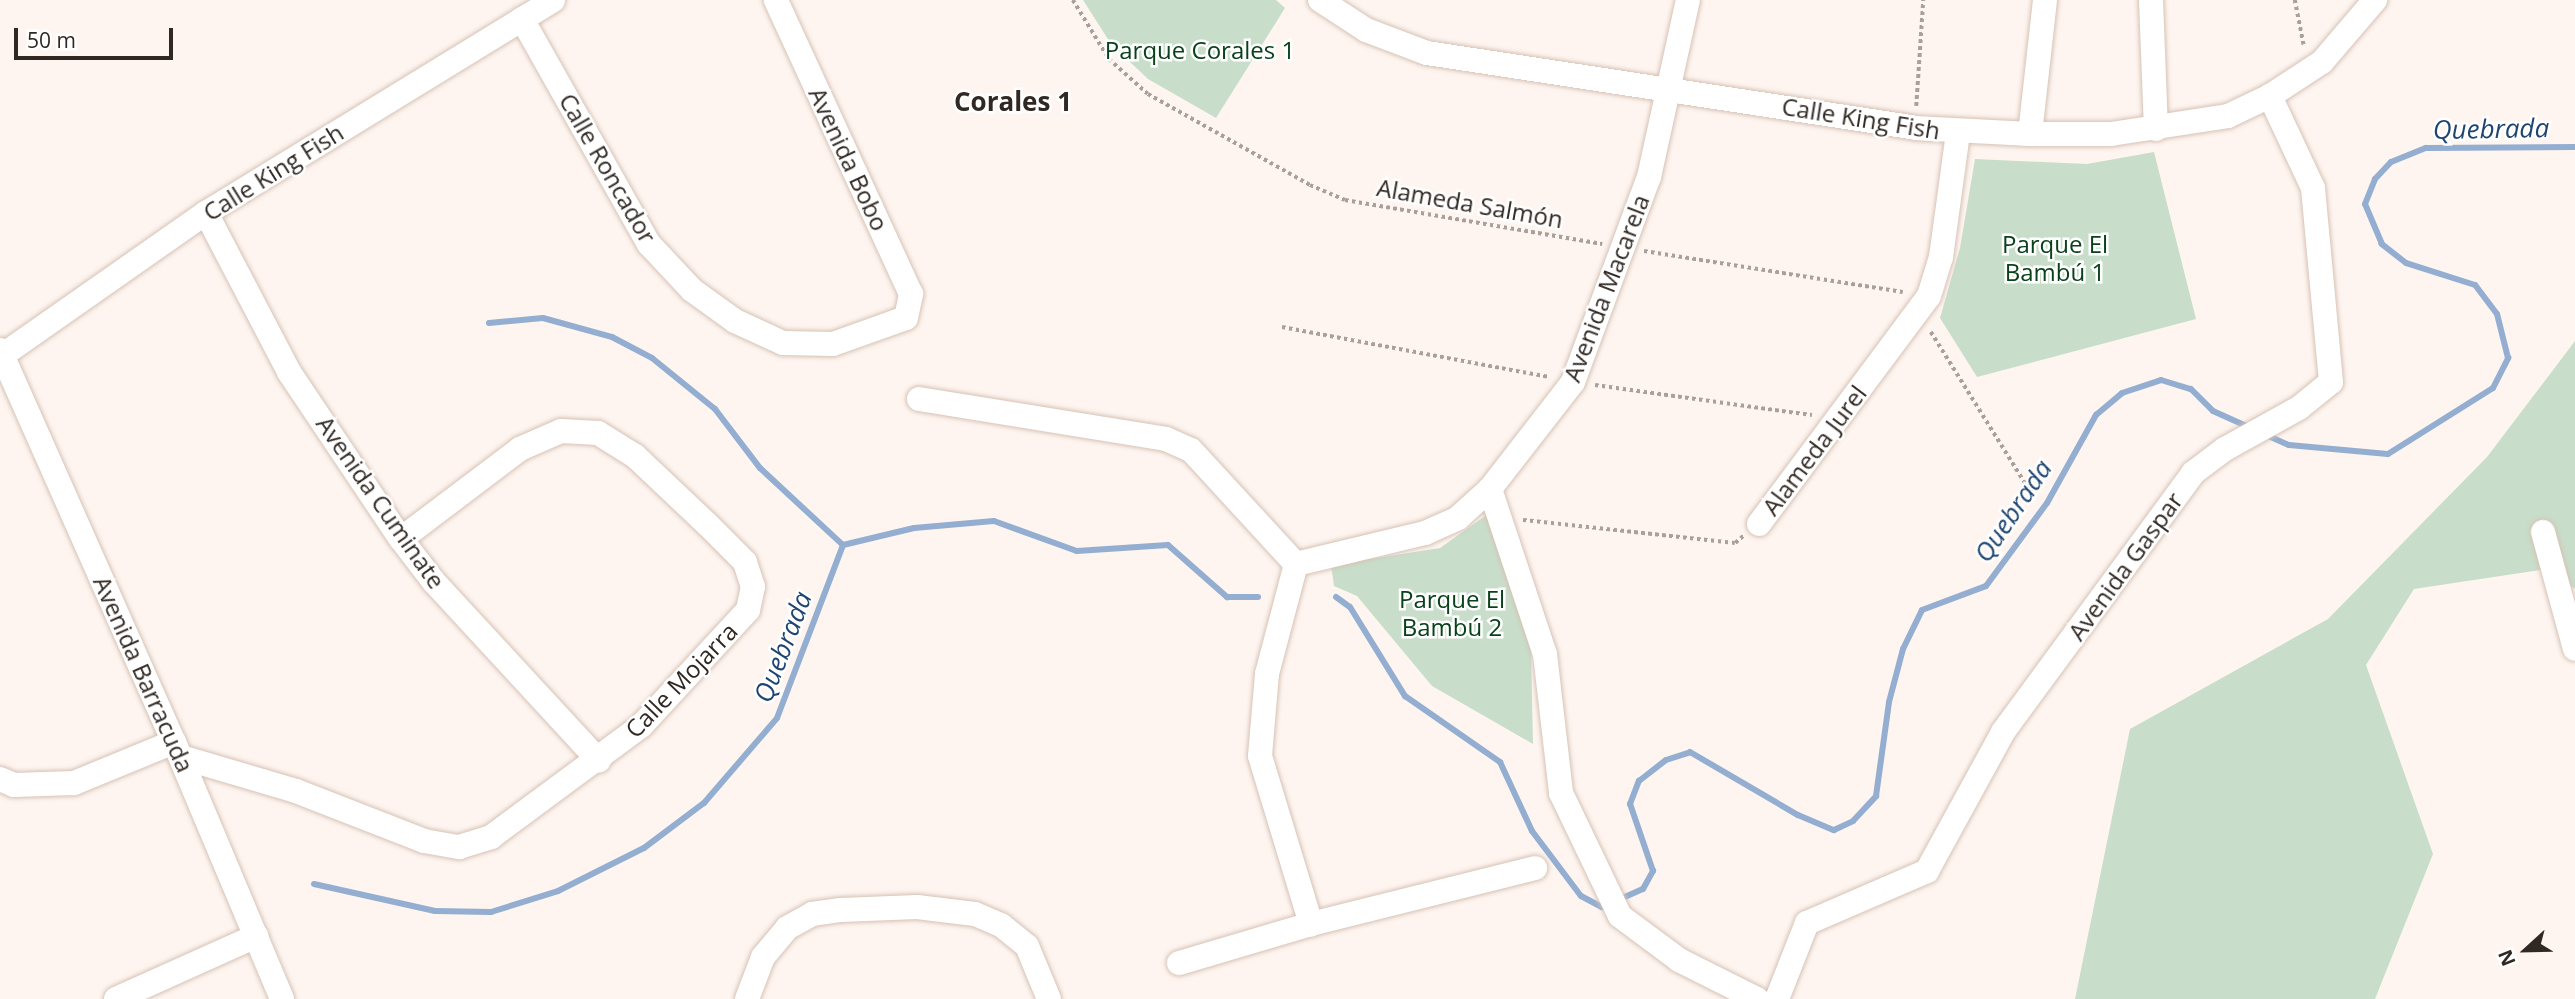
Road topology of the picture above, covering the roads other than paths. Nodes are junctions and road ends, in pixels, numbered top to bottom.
1 (553, 0) edge
2 (776, 0) edge
3 (1320, 0) edge
4 (1688, 0) edge
5 (2045, 0) edge
6 (2151, 0) edge
7 (2375, 0) edge
8 (522, 19) junction
9 (1672, 88) junction
10 (2270, 96) junction
11 (2156, 129) junction
12 (1958, 133) junction
13 (2030, 134) junction
14 (206, 213) junction
15 (906, 318) joint
16 (1, 354) edge
17 (919, 399) dead end
18 (1490, 489) junction
19 (1759, 524) road end
20 (2543, 532) dead end
21 (401, 539) junction
22 (1296, 564) junction
23 (2575, 649) edge
24 (178, 749) junction
25 (599, 761) junction
26 (0, 779) edge
27 (1535, 868) dead end
28 (1311, 924) junction
29 (256, 936) junction
30 (1179, 963) dead end
31 (116, 999) edge
32 (282, 999) edge
33 (747, 999) edge
34 (1049, 999) edge
35 (1757, 999) edge
36 (1777, 999) edge

1 - 8 street, Calle King Fish
2 - 15 street, Avenida Bobo
3 - 9 street, Calle King Fish
4 - 9 street, Avenida Macarela
5 - 13 street
6 - 11 street
7 - 10 street, Calle King Fish
8 - 14 street, Calle King Fish
8 - 15 street, Calle Roncador
9 - 12 street, Calle King Fish
9 - 18 street, Avenida Macarela
10 - 11 street, Calle King Fish
10 - 36 street, Avenida Gaspar
11 - 13 street, Calle King Fish
12 - 13 street, Calle King Fish
12 - 19 street, Alameda Jurel
14 - 16 street, Calle King Fish
14 - 21 street, Avenida Cuminate
16 - 24 street, Avenida Barracuda
17 - 22 street
18 - 22 street, Avenida Macarela
18 - 35 street
20 - 23 street
21 - 25 street, Avenida Cuminate
21 - 25 street, Calle Mojarra
22 - 28 street
24 - 25 street, Calle Mojarra
24 - 26 street
24 - 29 street, Avenida Barracuda
27 - 28 street
28 - 30 street
29 - 31 street
29 - 32 street, Avenida Barracuda
33 - 34 street

